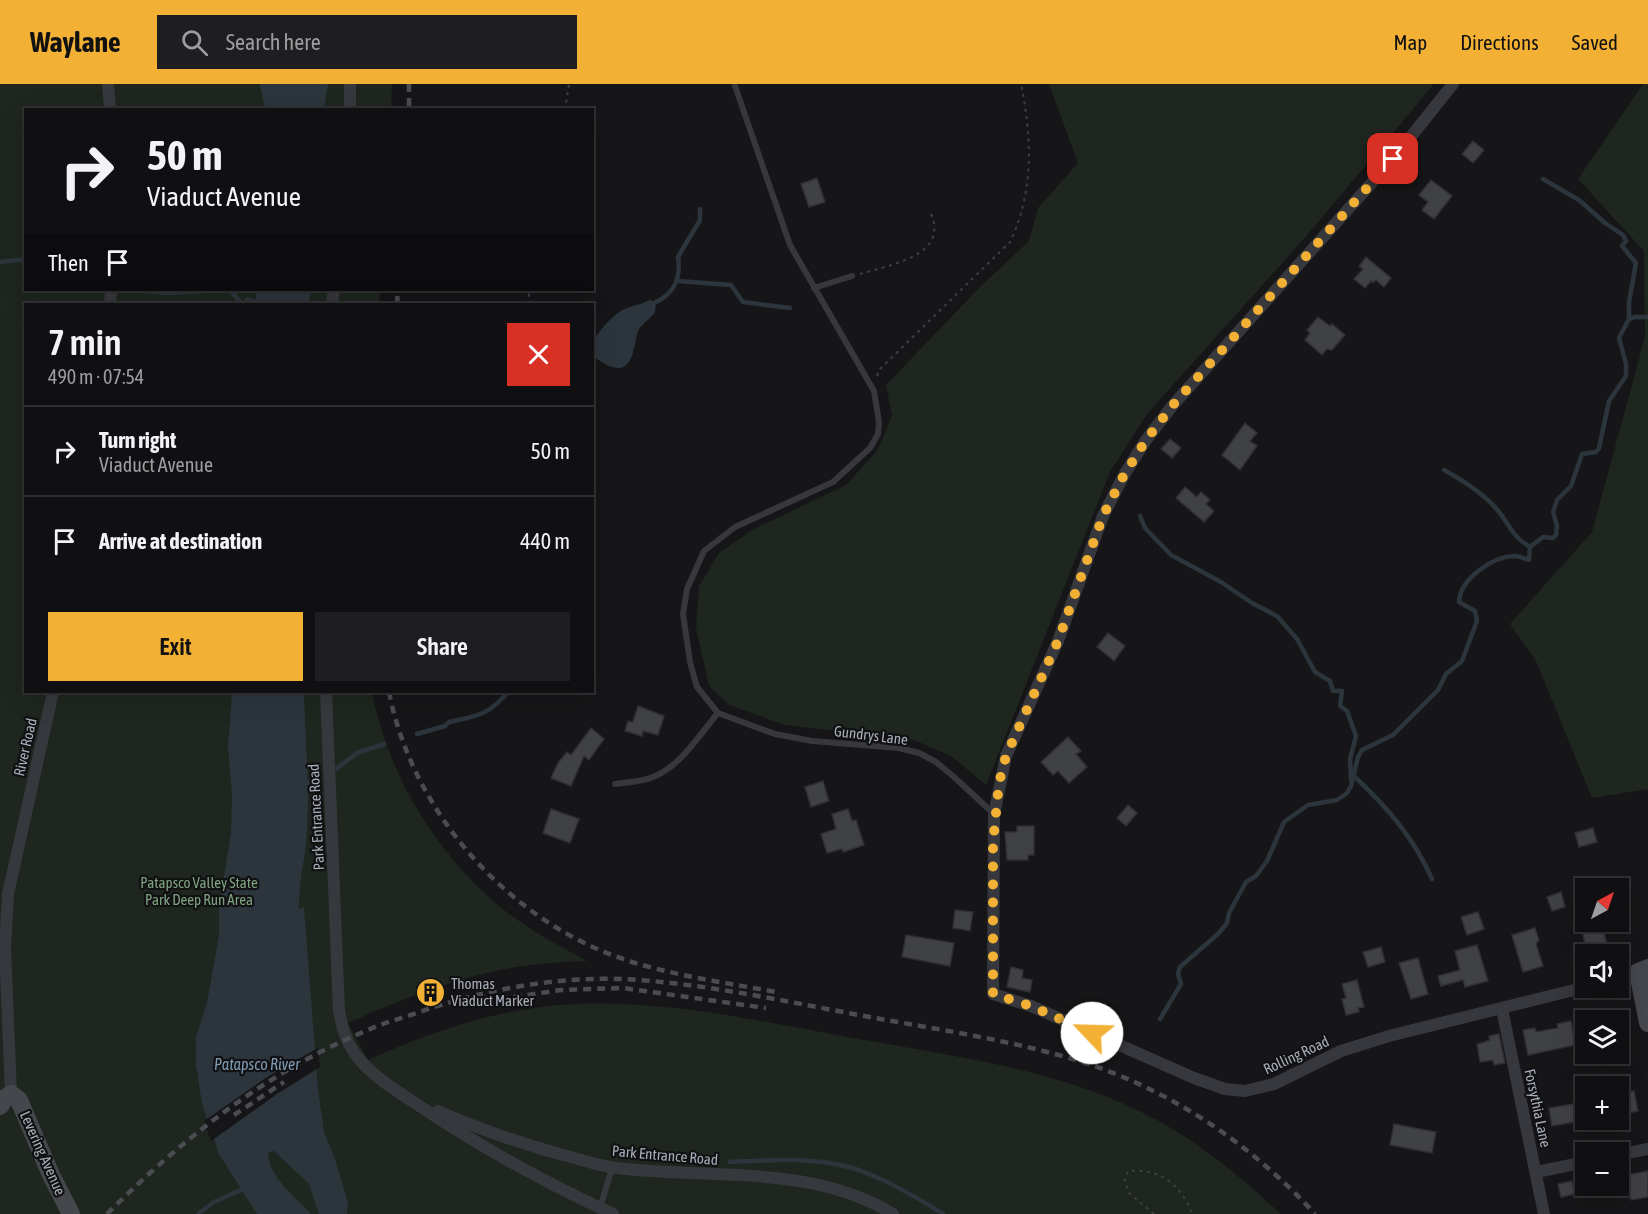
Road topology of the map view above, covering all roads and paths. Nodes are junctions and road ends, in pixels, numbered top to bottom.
1 (108, 84) edge
2 (350, 84) edge
3 (569, 84) edge
4 (1021, 84) edge
5 (1453, 84) edge
6 (735, 86) dead end
7 (110, 108) edge
8 (351, 108) edge
9 (565, 108) edge
10 (932, 214) dead end
11 (852, 276) joint
12 (814, 288) junction
13 (874, 391) junction
14 (53, 693) edge
15 (326, 693) edge
16 (718, 713) junction
17 (615, 784) dead end
18 (994, 815) junction
19 (1643, 970) edge
20 (1575, 990) edge
21 (1502, 1009) junction
22 (1648, 1023) edge
23 (404, 1095) junction
24 (6, 1100) edge
25 (1648, 1149) edge
26 (1629, 1153) edge
27 (1575, 1164) edge
28 (613, 1167) junction
29 (1536, 1172) junction
30 (600, 1208) junction
31 (71, 1214) edge
32 (613, 1214) edge
33 (893, 1214) edge
34 (1154, 1214) edge
35 (1192, 1214) edge
36 (1544, 1214) edge

1 - 7 street
2 - 8 street
3 - 9 path
4 - 13 path
5 - 18 street
6 - 12 lane
10 - 11 path
11 - 12 lane
12 - 13 lane
13 - 16 lane, Gundrys Lane
14 - 24 street, River Road
15 - 23 street, Park Entrance Road
16 - 17 lane
16 - 18 lane, Gundrys Lane
18 - 21 street, Rolling Road
19 - 22 street
20 - 21 street, Rolling Road
21 - 29 street, Forsythia Lane
23 - 28 street, Park Entrance Road
23 - 30 street, Park Entrance Road
24 - 31 street, Levering Avenue
25 - 26 street
27 - 29 street
28 - 30 lane
28 - 33 street, Park Entrance Road
29 - 36 street, Forsythia Lane
30 - 32 street, Park Entrance Road
34 - 35 path

